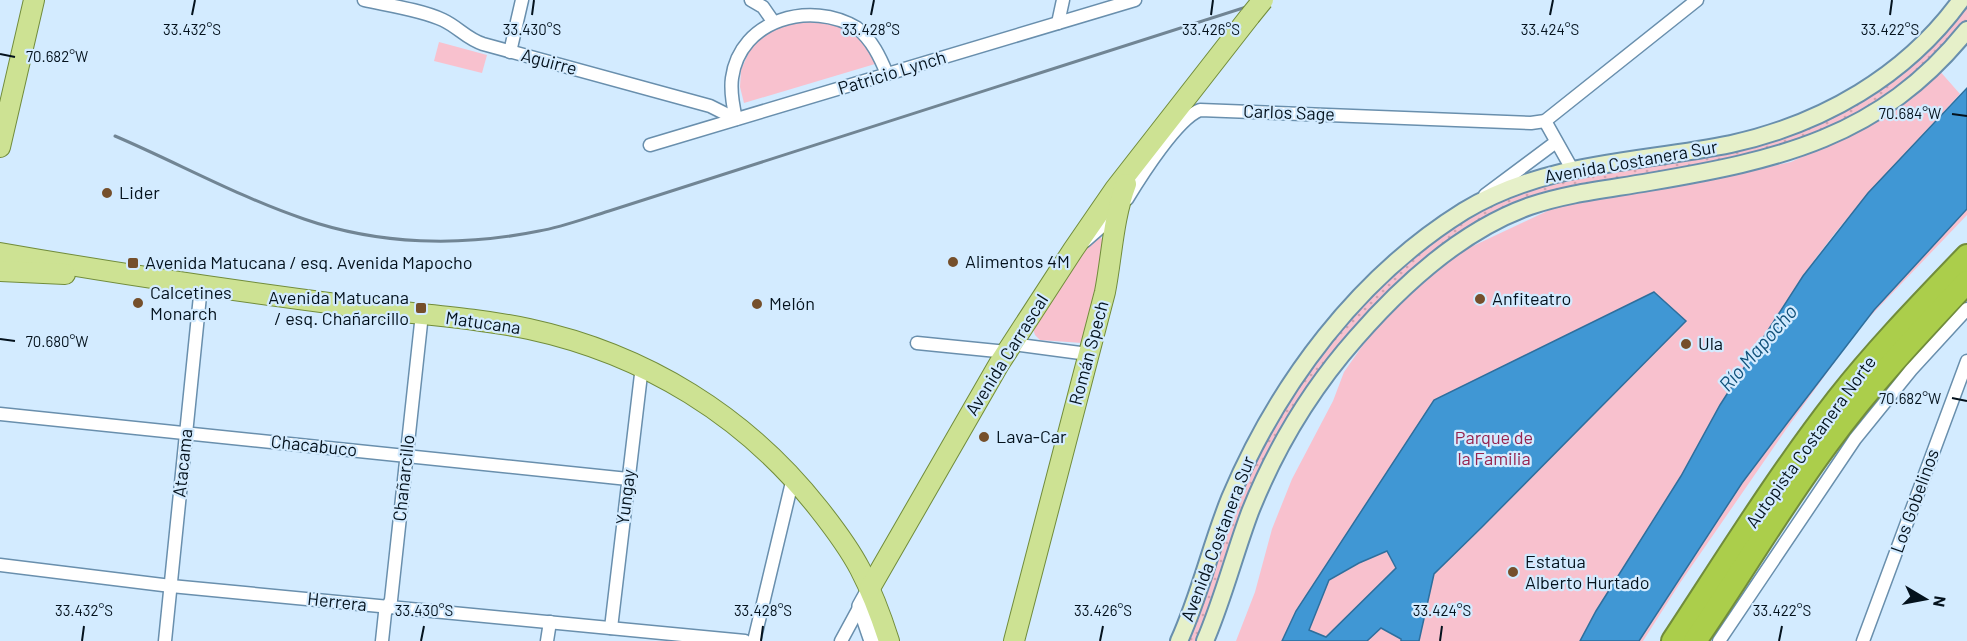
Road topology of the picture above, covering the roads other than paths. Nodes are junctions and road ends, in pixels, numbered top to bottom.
1 (34, 0) edge
2 (364, 0) edge
3 (522, 0) edge
4 (751, 0) edge
5 (1063, 0) edge
6 (1135, 0) edge
7 (1263, 0) edge
8 (1697, 0) edge
9 (1961, 0) edge
10 (812, 6) edge
11 (772, 20) junction
12 (1058, 23) junction
13 (1967, 30) edge
14 (510, 52) junction
15 (887, 74) junction
16 (5, 103) edge
17 (736, 119) junction
18 (1545, 121) junction
19 (1556, 142) junction
20 (650, 145) dead end
21 (0, 147) edge
22 (1572, 169) junction
23 (1464, 212) junction
24 (1107, 217) junction
25 (0, 253) edge
26 (1967, 256) edge
27 (0, 271) edge
28 (103, 271) junction
29 (1967, 282) edge
30 (201, 285) junction
31 (1967, 309) edge
32 (422, 314) junction
33 (917, 343) dead end
34 (1010, 348) junction
35 (1088, 354) junction
36 (1967, 361) edge
37 (642, 366) junction
38 (0, 414) edge
39 (186, 433) junction
40 (406, 455) junction
41 (793, 478) junction
42 (628, 479) junction
43 (0, 565) edge
44 (171, 586) junction
45 (870, 588) junction
46 (860, 606) junction
47 (388, 607) junction
48 (550, 622) junction
49 (611, 628) junction
50 (165, 641) edge
51 (382, 641) edge
52 (547, 641) edge
53 (746, 641) edge
54 (754, 641) edge
55 (841, 641) edge
56 (872, 641) edge
57 (890, 641) edge
58 (1014, 641) edge
59 (1179, 641) edge
60 (1205, 641) edge
61 (1673, 641) edge
62 (1695, 641) edge
63 (1719, 641) edge
64 (1863, 641) edge

1 - 16 main road
2 - 14 street, Aguirre
3 - 14 street
4 - 11 street
5 - 12 street
6 - 12 street, Patricio Lynch
7 - 24 main road, Avenida Carrascal, bridge
8 - 18 street
9 - 22 main road, Avenida Costanera Sur
10 - 11 street
10 - 15 street
11 - 17 street
12 - 15 street, Patricio Lynch
13 - 60 main road, Avenida Costanera Sur
14 - 17 street, Aguirre
15 - 17 street, Patricio Lynch
16 - 21 main road
17 - 20 street, Patricio Lynch
18 - 19 street
18 - 24 street, Carlos Sage
19 - 22 street
19 - 23 street
22 - 23 main road, Avenida Costanera Sur
23 - 59 main road, Avenida Costanera Sur
24 - 34 main road, Avenida Carrascal
24 - 35 main road, Román Spech
25 - 28 main road, Matucana
26 - 61 highway, Autopista Costanera Norte
27 - 28 main road
28 - 30 main road, Matucana
29 - 62 highway, Autopista Costanera Norte
30 - 32 main road, Matucana
30 - 39 street, Atacama
31 - 63 street
32 - 37 main road, Matucana
32 - 40 street, Chañarcillo
33 - 34 street
34 - 35 street
34 - 45 main road, Avenida Carrascal
35 - 58 main road, Román Spech
36 - 64 street, Los Gobelinos
37 - 41 main road, Matucana
37 - 42 street, Yungay
38 - 39 street, Chacabuco
39 - 40 street, Chacabuco
39 - 44 street, Atacama
40 - 42 street, Chacabuco
40 - 47 street, Chañarcillo
41 - 45 main road, Matucana
41 - 54 street
42 - 49 street, Yungay
43 - 44 street, Herrera
44 - 47 street, Herrera
44 - 50 street, Atacama
45 - 46 street, Avenida Carrascal
45 - 57 main road, Matucana
46 - 55 street, Avenida Carrascal
46 - 56 street
47 - 48 street, Herrera
47 - 51 street, Chañarcillo
48 - 49 street, Herrera
48 - 52 street
49 - 53 street, Herrera

